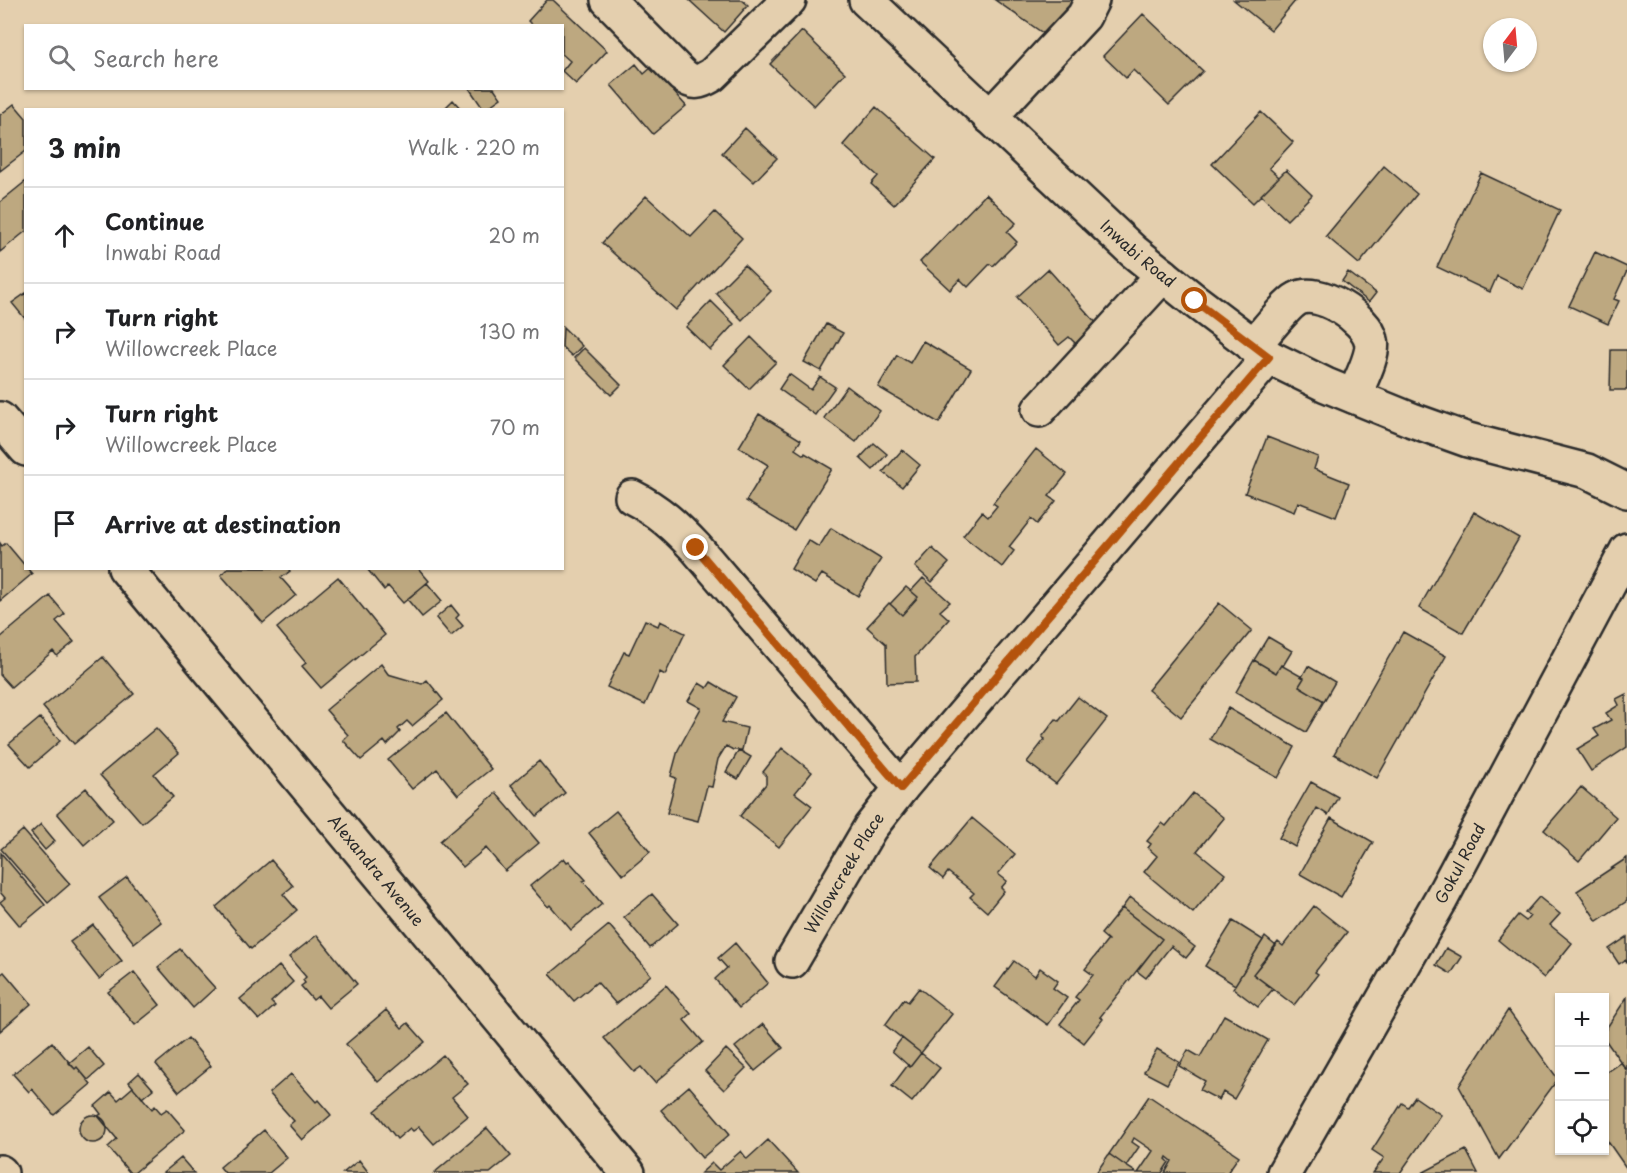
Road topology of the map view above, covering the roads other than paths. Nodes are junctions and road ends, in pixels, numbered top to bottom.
1 (608, 0) edge
2 (789, 0) edge
3 (866, 0) edge
4 (1092, 0) edge
5 (990, 117) junction
6 (1163, 275) junction
7 (1261, 351) junction
8 (1354, 396) junction
9 (1039, 410) dead end
10 (0, 418) edge
11 (24, 447) edge
12 (1627, 491) edge
13 (632, 497) dead end
14 (1627, 550) edge
15 (127, 570) edge
16 (901, 788) junction
17 (792, 961) dead end
18 (628, 1173) edge
19 (1284, 1173) edge

1 - 2 street
3 - 5 street, Inwabi Road
4 - 5 street
5 - 6 street, Inwabi Road
6 - 7 street, Inwabi Road
6 - 9 street
7 - 8 street, Inwabi Road
7 - 8 street, Willowcreek Place
7 - 16 street, Willowcreek Place
8 - 12 street, Inwabi Road
10 - 11 street
13 - 16 street
14 - 19 street, Gokul Road
15 - 18 street, Alexandra Avenue
16 - 17 street, Willowcreek Place

